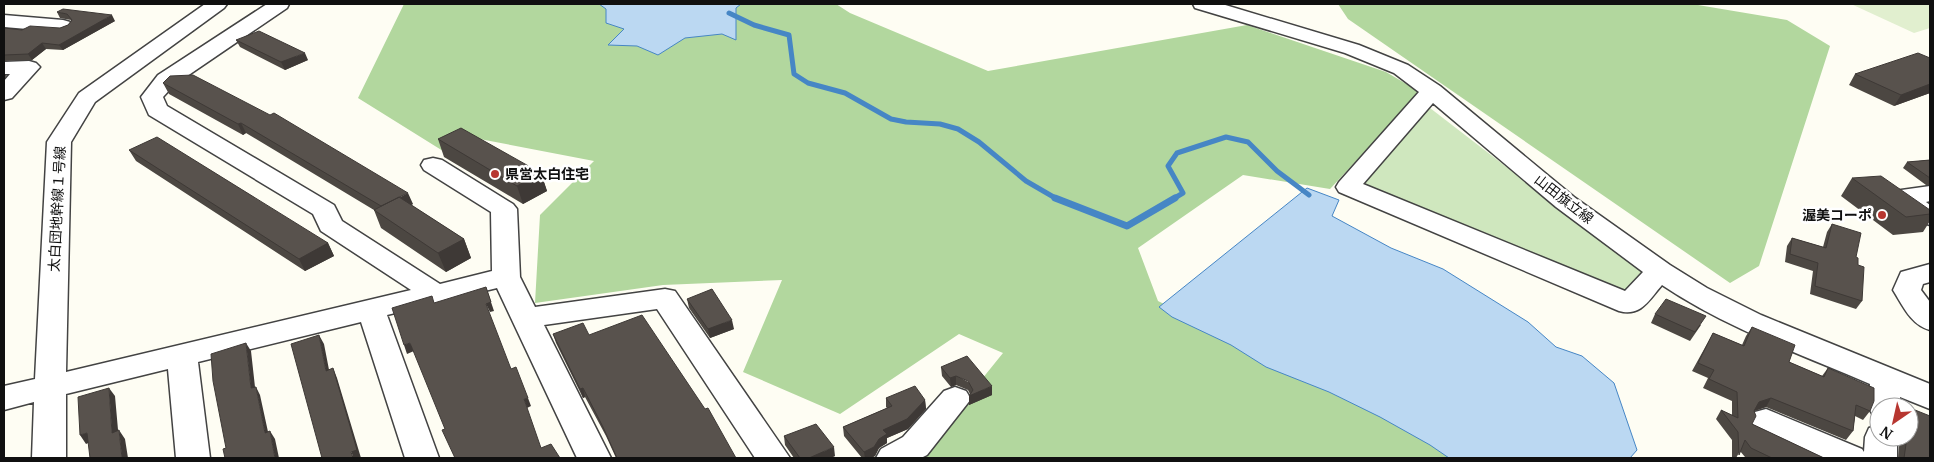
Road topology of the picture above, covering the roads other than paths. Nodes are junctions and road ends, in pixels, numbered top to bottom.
1 (6, 4) edge
2 (217, 4) edge
3 (280, 4) edge
4 (1202, 4) edge
5 (4, 8) edge
6 (4, 21) edge
7 (63, 26) edge
8 (4, 68) edge
9 (1432, 91) junction
10 (4, 93) edge
11 (434, 165) dead end
12 (1930, 194) edge
13 (1930, 217) edge
14 (1660, 271) junction
15 (1930, 273) edge
16 (506, 277) junction
17 (436, 294) junction
18 (371, 310) junction
19 (525, 318) junction
20 (1930, 320) edge
21 (182, 356) junction
22 (50, 387) junction
23 (1885, 393) edge
24 (1930, 397) edge
25 (4, 398) edge
26 (955, 399) dead end
27 (1766, 421) dead end
28 (49, 458) edge
29 (193, 458) edge
30 (422, 458) edge
31 (594, 458) edge
32 (773, 458) edge
33 (892, 458) edge
34 (1850, 458) edge

1 - 5 street
2 - 22 street, 太白団地幹線１号線
3 - 17 street
4 - 9 street, 山田旗立線
6 - 7 street
8 - 10 street
9 - 14 street, 山田旗立線
9 - 14 street
11 - 16 street
12 - 13 street
14 - 23 street, 山田旗立線
15 - 20 street
16 - 17 street
16 - 19 street
17 - 18 street
18 - 21 street
18 - 30 street
19 - 31 street
19 - 32 street
21 - 22 street
21 - 29 street
22 - 25 street
22 - 28 street, 太白団地幹線１号線
23 - 24 street, 山田旗立線
26 - 33 street
27 - 34 street

